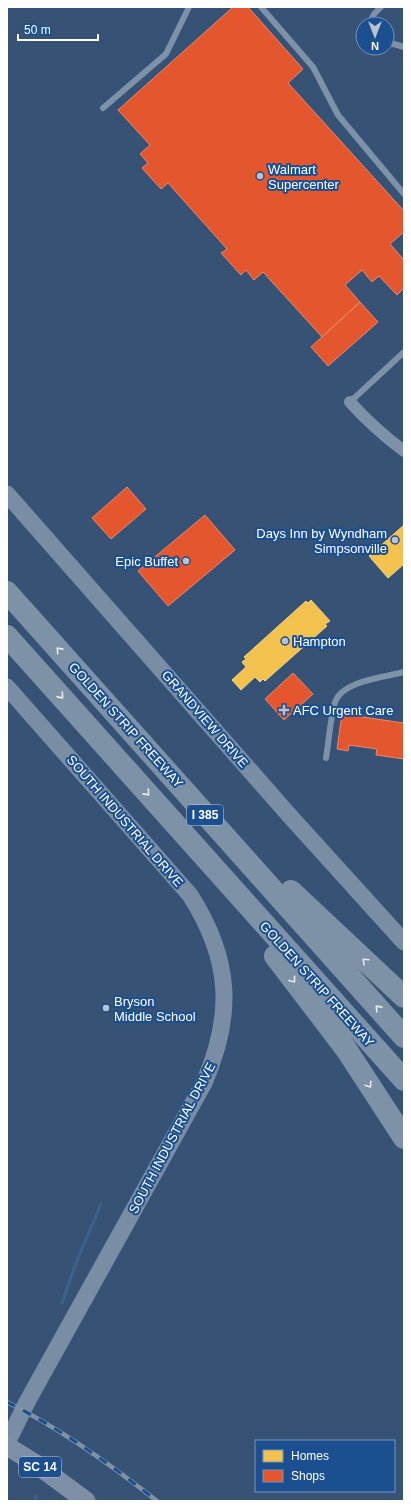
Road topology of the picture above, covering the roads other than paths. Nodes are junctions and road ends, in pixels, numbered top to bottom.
1 (189, 7) edge
2 (261, 7) edge
3 (381, 7) edge
4 (373, 16) edge
5 (103, 108) dead end
6 (404, 194) edge
7 (404, 352) edge
8 (350, 402) joint
9 (404, 451) edge
10 (7, 494) edge
11 (7, 592) edge
12 (7, 636) edge
13 (404, 672) edge
14 (7, 687) edge
15 (326, 758) dead end
16 (191, 798) junction
17 (167, 815) junction
18 (404, 942) edge
19 (404, 997) edge
20 (404, 1037) edge
21 (404, 1080) edge
22 (404, 1138) edge
23 (7, 1445) edge
24 (86, 1501) edge

1 - 5 lane
2 - 6 lane
3 - 4 lane
7 - 8 lane
8 - 9 street
10 - 18 street, GRANDVIEW DRIVE
16 -> 11 highway, GOLDEN STRIP FREEWAY / I 385
12 -> 17 highway, GOLDEN STRIP FREEWAY / I 385
13 - 15 lane
14 - 23 street, SOUTH INDUSTRIAL DRIVE
19 -> 16 highway
20 -> 16 highway, GOLDEN STRIP FREEWAY / I 385
17 - 21 highway, GOLDEN STRIP FREEWAY / I 385
17 -> 22 highway
23 - 24 main road, SC 14

